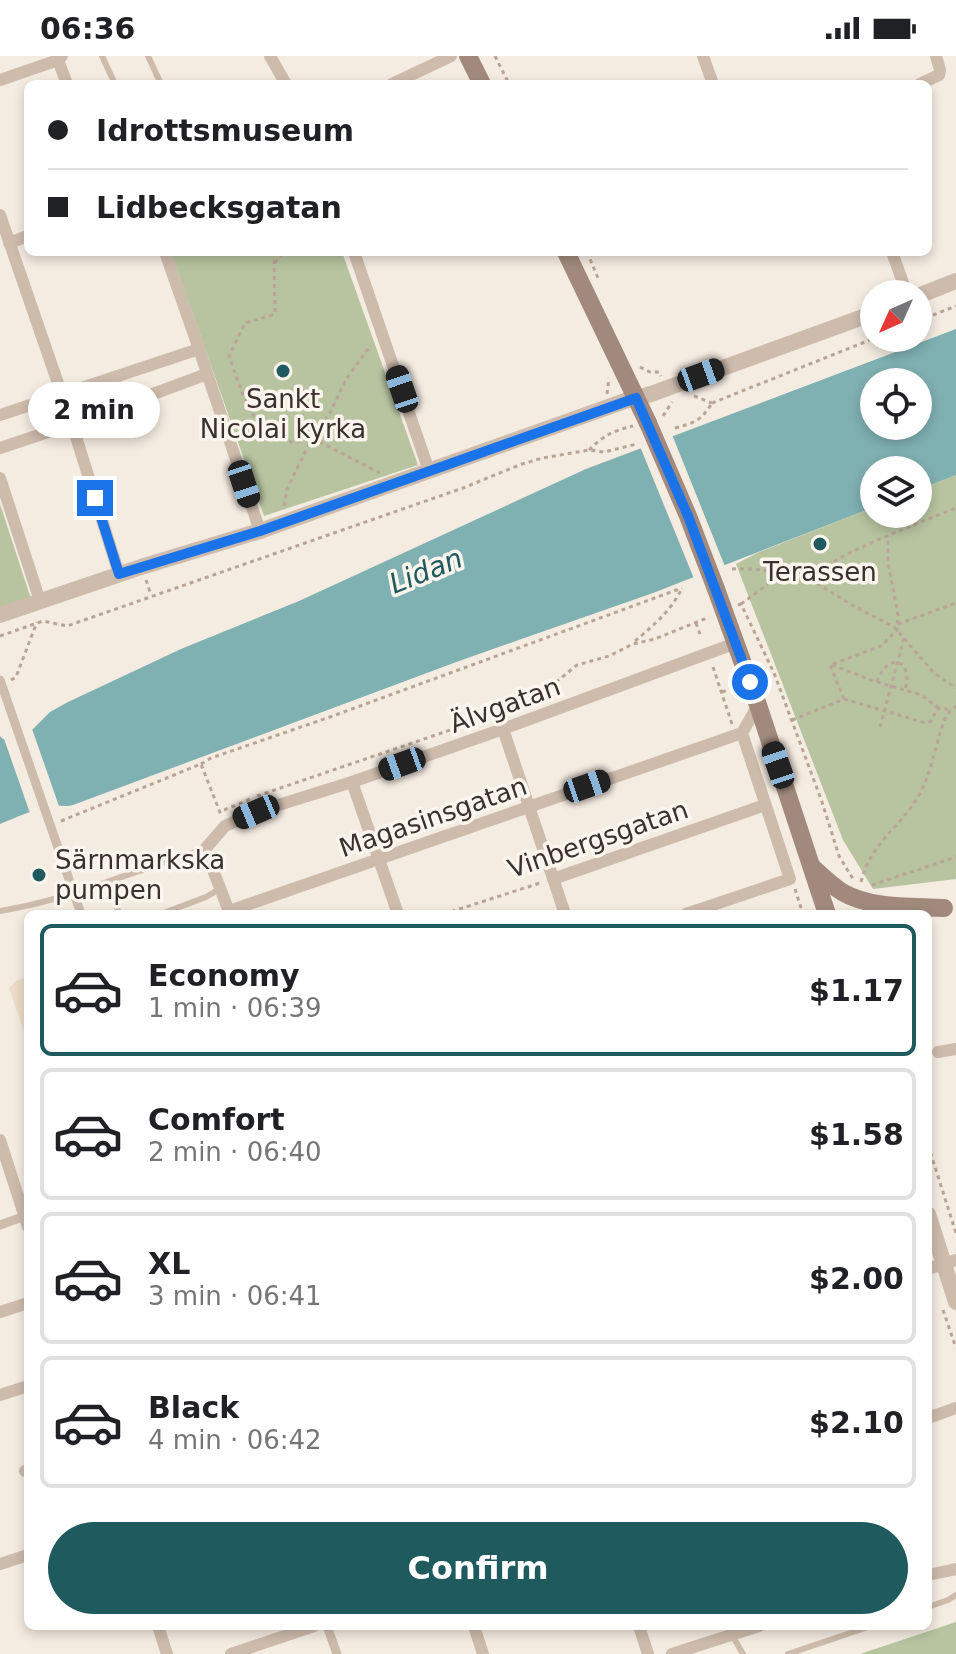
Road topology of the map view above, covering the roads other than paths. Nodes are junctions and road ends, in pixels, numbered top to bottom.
1 (102, 56) edge
2 (148, 56) edge
3 (270, 56) edge
4 (451, 56) edge
5 (468, 56) edge
6 (703, 56) edge
7 (936, 56) edge
8 (60, 58) edge
9 (0, 80) edge
10 (66, 80) edge
11 (113, 80) edge
12 (159, 80) edge
13 (284, 80) edge
14 (400, 80) edge
15 (480, 80) edge
16 (712, 80) edge
17 (928, 80) edge
18 (0, 215) edge
19 (24, 237) edge
20 (9, 243) junction
21 (166, 256) edge
22 (355, 256) edge
23 (568, 256) edge
24 (893, 256) edge
25 (902, 280) edge
26 (956, 281) edge
27 (932, 290) edge
28 (860, 318) edge
29 (199, 349) junction
30 (207, 374) junction
31 (62, 396) junction
32 (636, 398) junction
33 (0, 415) edge
34 (72, 424) junction
35 (0, 448) edge
36 (429, 471) junction
37 (0, 478) edge
38 (260, 531) junction
39 (119, 574) junction
40 (40, 601) junction
41 (0, 615) edge
42 (736, 643) junction
43 (1, 684) edge
44 (758, 705) junction
45 (503, 729) junction
46 (739, 734) junction
47 (352, 782) junction
48 (765, 805) junction
49 (528, 807) junction
50 (205, 849) junction
51 (379, 859) junction
52 (812, 867) junction
53 (553, 879) junction
54 (109, 881) junction
55 (221, 888) junction
56 (74, 893) junction
57 (942, 909) edge
58 (80, 910) edge
59 (118, 910) edge
60 (172, 910) edge
61 (228, 910) edge
62 (235, 910) edge
63 (397, 910) edge
64 (564, 910) edge
65 (698, 910) edge
66 (826, 910) edge
67 (0, 911) edge
68 (956, 1049) edge
69 (938, 1052) dead end
70 (0, 1142) edge
71 (24, 1210) edge
72 (24, 1220) edge
73 (0, 1225) edge
74 (932, 1228) edge
75 (942, 1264) edge
76 (956, 1302) edge
77 (24, 1304) edge
78 (0, 1312) edge
79 (24, 1387) edge
80 (0, 1395) edge
81 (956, 1408) edge
82 (932, 1417) edge
83 (24, 1556) edge
84 (0, 1564) edge
85 (956, 1569) edge
86 (932, 1574) edge
87 (956, 1595) edge
88 (932, 1606) edge
89 (159, 1630) edge
90 (302, 1630) edge
91 (328, 1630) edge
92 (475, 1630) edge
93 (640, 1630) edge
94 (747, 1630) edge
95 (859, 1630) edge
96 (732, 1635) junction
97 (167, 1654) edge
98 (231, 1654) edge
99 (337, 1654) edge
100 (483, 1654) edge
101 (648, 1654) edge
102 (672, 1654) edge
103 (743, 1654) edge
104 (788, 1654) edge

1 - 11 lane
2 - 12 lane
3 - 13 street
4 - 14 street
5 - 15 main road
6 - 16 street
7 - 17 street
8 - 9 street
8 - 10 street
18 - 20 street
19 - 20 street
20 - 31 street
21 - 29 street
22 - 36 street
23 - 32 main road
24 - 25 street
26 - 27 street
28 - 32 street
29 - 30 street
29 - 31 street
30 - 34 street
30 - 38 street
31 - 33 street
31 - 34 street
32 - 36 street
32 - 42 main road, bridge
34 - 35 street
34 - 39 street
36 - 38 street
37 - 40 street
38 - 39 street
39 - 40 street
40 - 41 street
42 - 44 main road
42 - 45 street, Älvgatan
43 - 56 street
44 - 46 street
44 - 52 main road
45 - 47 street, Älvgatan
45 - 49 street
46 - 48 street
46 - 49 street, Magasinsgatan
47 - 50 street, Älvgatan
47 - 51 street
48 - 53 street, Vinbergsgatan
48 - 65 street
49 - 51 street, Magasinsgatan
49 - 53 street
50 - 54 lane
50 - 55 street
51 - 62 street, Magasinsgatan
51 - 63 street
52 - 57 main road
52 - 66 main road
53 - 64 street
54 - 56 lane
54 - 59 lane
55 - 60 lane
55 - 61 street
56 - 58 street
56 - 67 lane
68 - 69 street
70 - 71 street
72 - 73 street
74 - 75 street
75 - 76 street
77 - 78 street
79 - 80 street
81 - 82 street
83 - 84 street
85 - 86 street
87 - 88 lane
89 - 97 street
90 - 98 street
91 - 99 street
92 - 100 street
93 - 101 street
94 - 96 street
95 - 104 lane
96 - 102 street
96 - 103 lane

